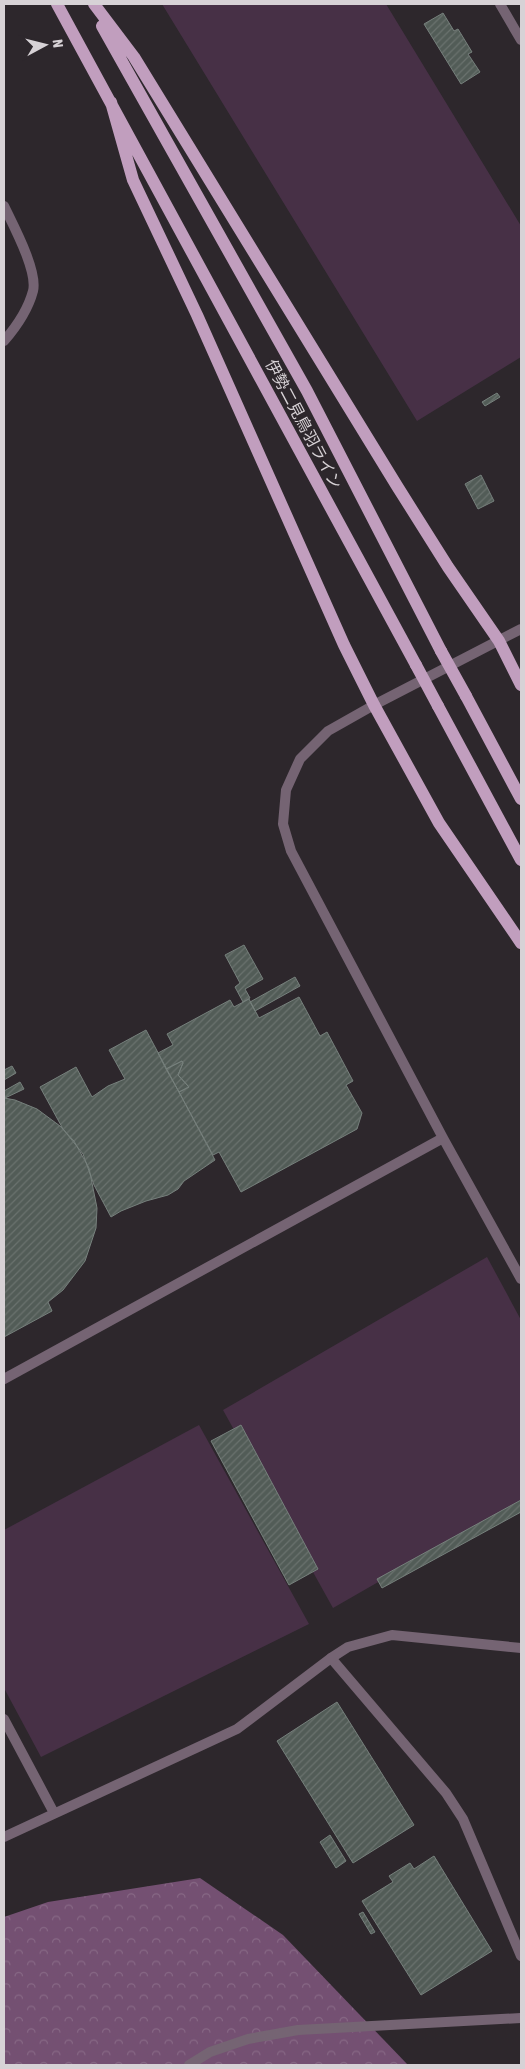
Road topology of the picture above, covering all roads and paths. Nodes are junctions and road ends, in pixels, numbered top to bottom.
1 (57, 4) edge
2 (90, 4) edge
3 (94, 4) edge
4 (500, 4) edge
5 (521, 40) edge
6 (111, 102) junction
7 (4, 206) edge
8 (4, 341) edge
9 (521, 629) edge
10 (499, 641) junction
11 (521, 685) edge
12 (374, 705) junction
13 (521, 799) edge
14 (521, 860) edge
15 (521, 943) edge
16 (443, 1138) junction
17 (521, 1279) edge
18 (4, 1379) edge
19 (521, 1648) edge
20 (330, 1658) junction
21 (4, 1719) edge
22 (54, 1813) junction
23 (4, 1838) edge
24 (521, 1956) edge
25 (521, 2018) edge
26 (189, 2065) edge

1 - 6 main road, 伊勢二見鳥羽ライン
2 - 13 main road, 伊勢二見鳥羽ライン, bridge
3 - 10 main road
4 - 5 street
6 - 12 main road
6 - 14 main road, 伊勢二見鳥羽ライン, bridge
7 - 8 street
9 - 10 street
10 - 11 main road
10 - 12 street
12 - 15 main road
12 - 16 street
16 - 17 street
16 - 18 street
19 - 20 street
20 - 22 street
20 - 24 street
21 - 22 street
22 - 23 street
25 - 26 street

